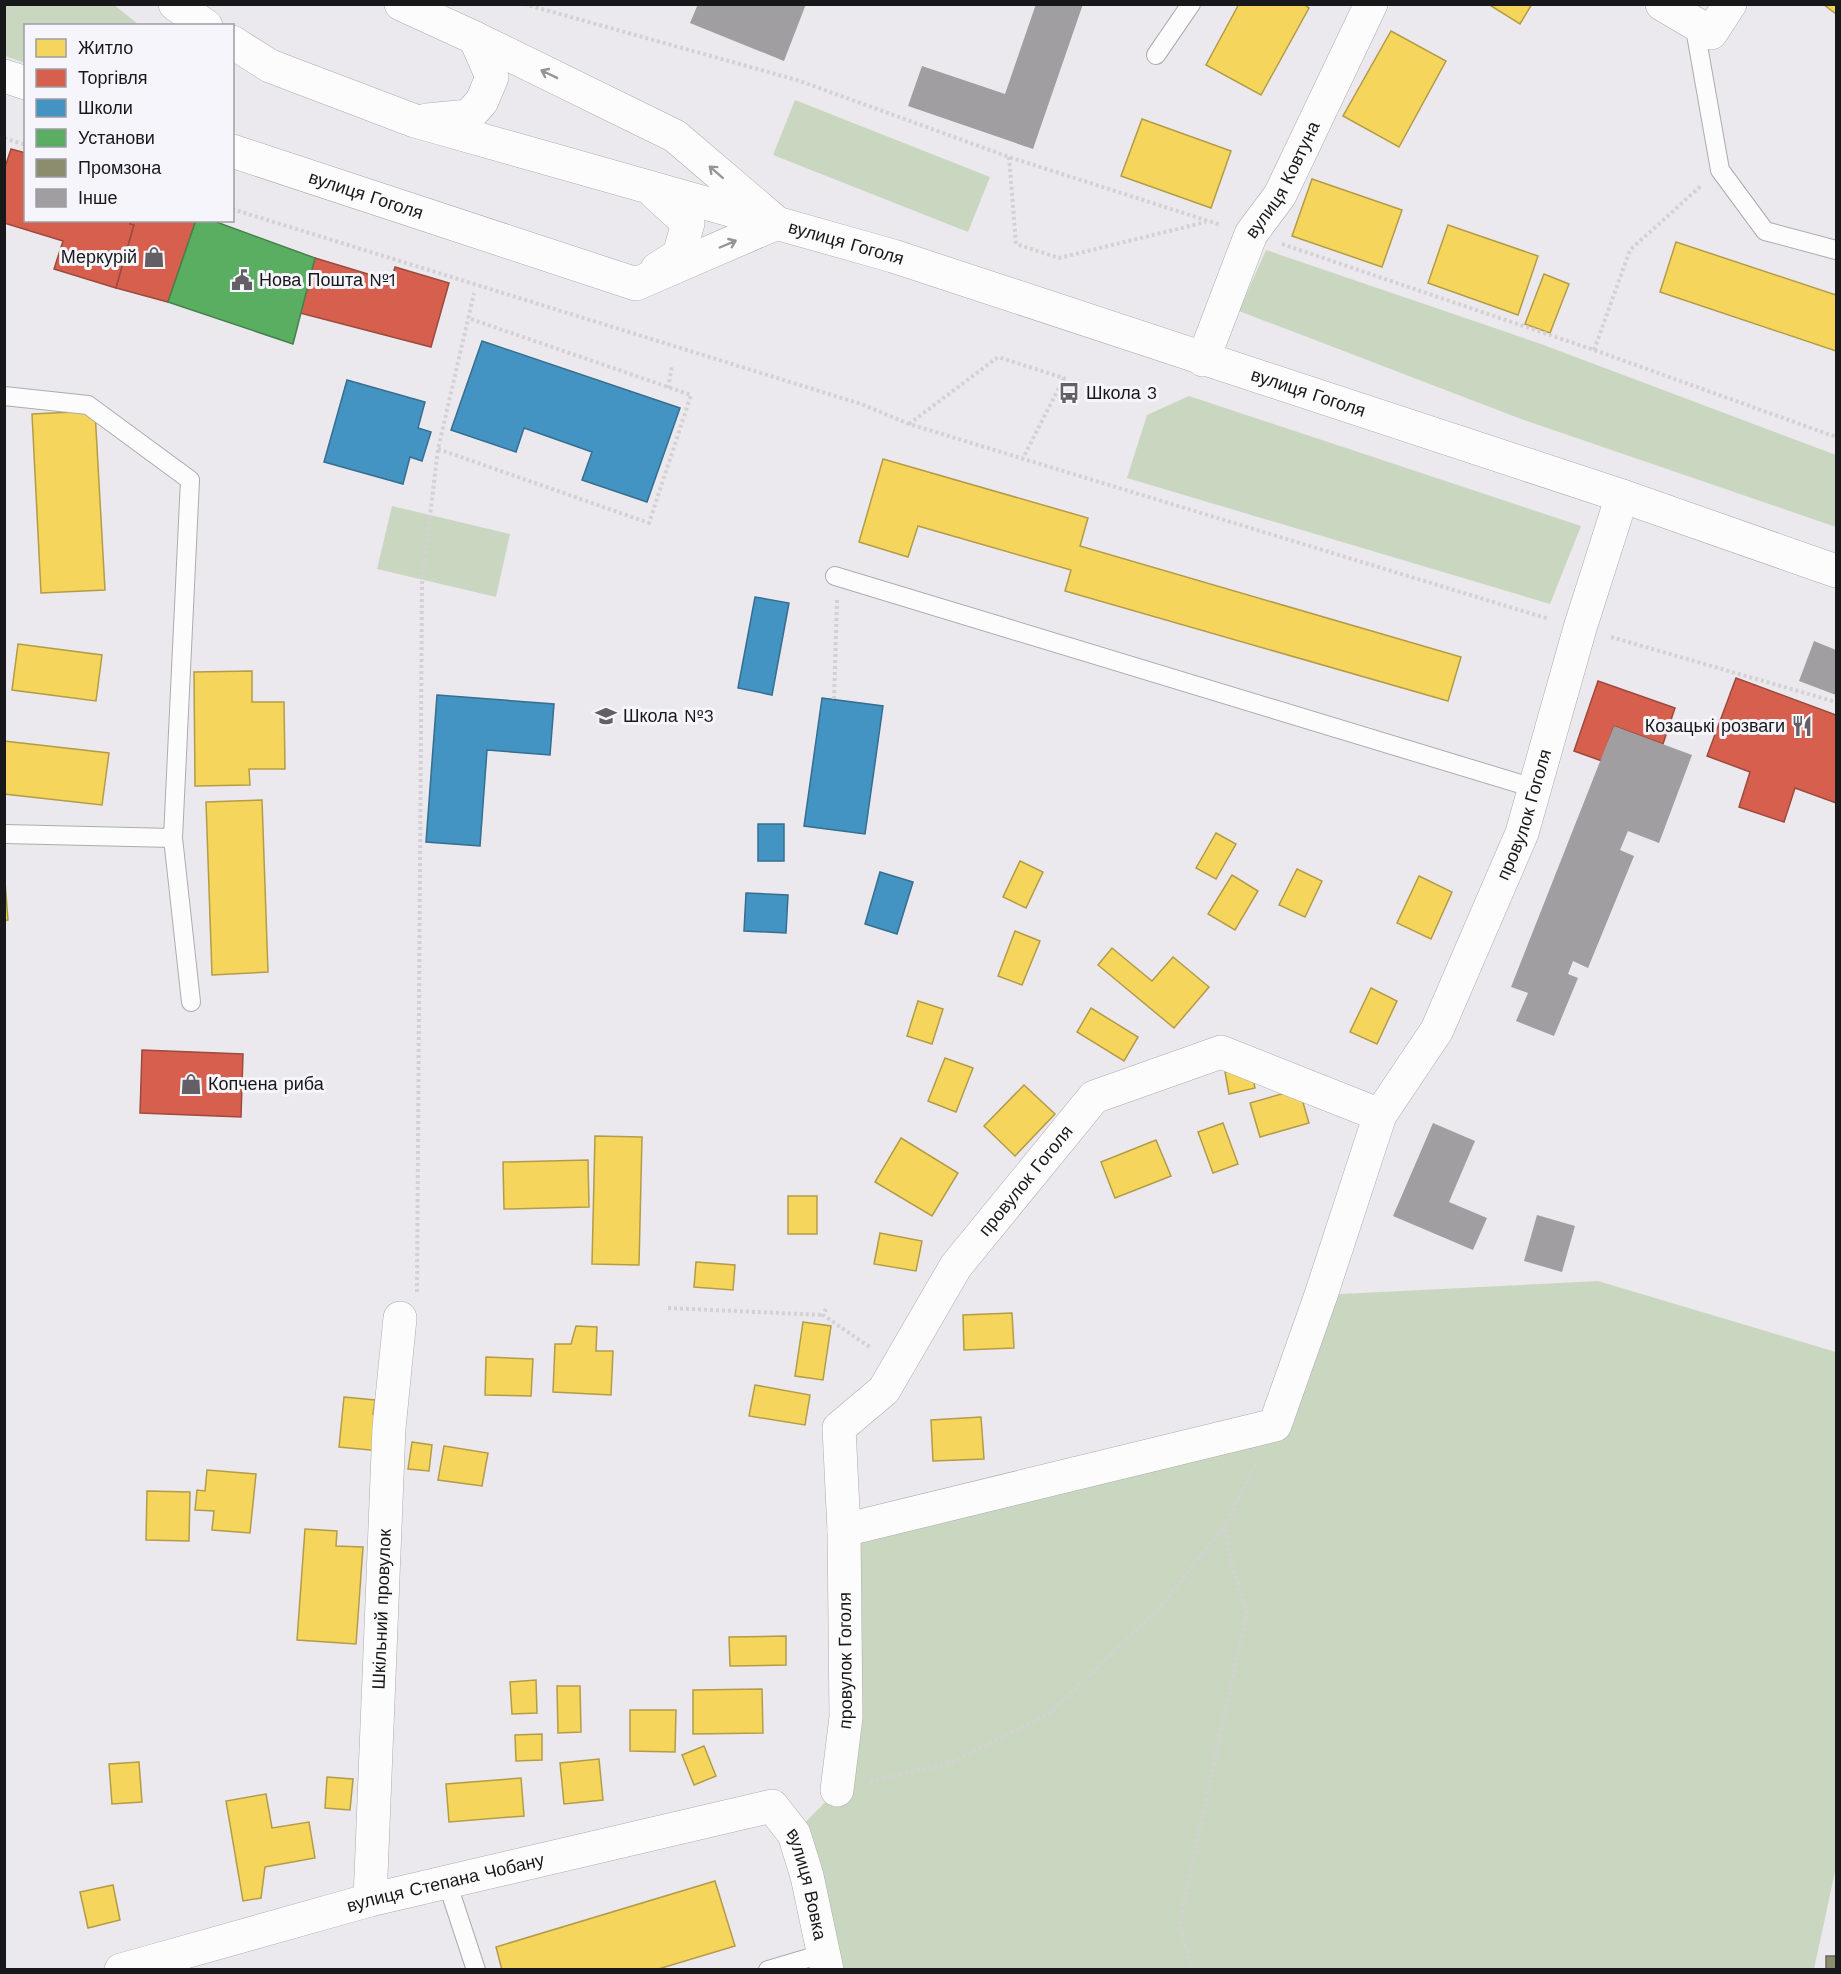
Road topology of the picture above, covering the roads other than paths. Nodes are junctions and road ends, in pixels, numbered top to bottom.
1 (175, 4) edge
2 (401, 4) edge
3 (1191, 4) edge
4 (1371, 4) edge
5 (1662, 4) edge
6 (1730, 4) edge
7 (203, 24) edge
8 (1694, 24) junction
9 (475, 38) junction
10 (234, 43) edge
11 (1156, 54) dead end
12 (4, 76) edge
13 (24, 82) edge
14 (415, 121) junction
15 (234, 152) edge
16 (651, 189) junction
17 (777, 224) junction
18 (1836, 250) edge
19 (636, 284) junction
20 (1203, 360) junction
21 (4, 396) edge
22 (1623, 496) junction
23 (1836, 571) edge
24 (844, 579) road end
25 (1537, 789) junction
26 (4, 834) edge
27 (173, 838) junction
28 (191, 1002) dead end
29 (1380, 1115) junction
30 (408, 1307) road end
31 (844, 1530) junction
32 (837, 1790) road end
33 (772, 1806) joint
34 (447, 1882) junction
35 (370, 1900) junction
36 (826, 1961) edge
37 (122, 1970) edge
38 (476, 1970) edge
39 (768, 1970) edge

1 - 7 street
2 - 9 street
3 - 11 lane
4 - 20 street, вулиця Ковтуна
5 - 8 street
6 - 8 street
8 - 18 lane
9 - 14 street, вулиця Гоголя
17 -> 9 street, вулиця Гоголя
10 - 14 street, вулиця Гоголя
12 - 13 street
14 - 16 street, вулиця Гоголя
15 - 19 street, вулиця Гоголя
16 - 17 street, вулиця Гоголя
16 - 19 street, вулиця Гоголя
19 -> 17 street, вулиця Гоголя
17 - 20 street, вулиця Гоголя
20 - 22 street, вулиця Гоголя
21 - 27 lane
22 - 23 street, вулиця Гоголя
22 - 25 street, провулок Гоголя
24 - 25 lane
25 - 29 street, провулок Гоголя
26 - 27 lane
27 - 28 lane
29 - 31 street, провулок Гоголя
29 - 31 street, провулок Гоголя
30 - 35 street, Шкільний провулок
31 - 32 street, провулок Гоголя
33 - 34 street, вулиця Степана Чобану
33 - 36 street, вулиця Вовка
34 - 35 street, вулиця Степана Чобану
34 - 38 lane
35 - 37 street, вулиця Степана Чобану
36 - 39 lane

